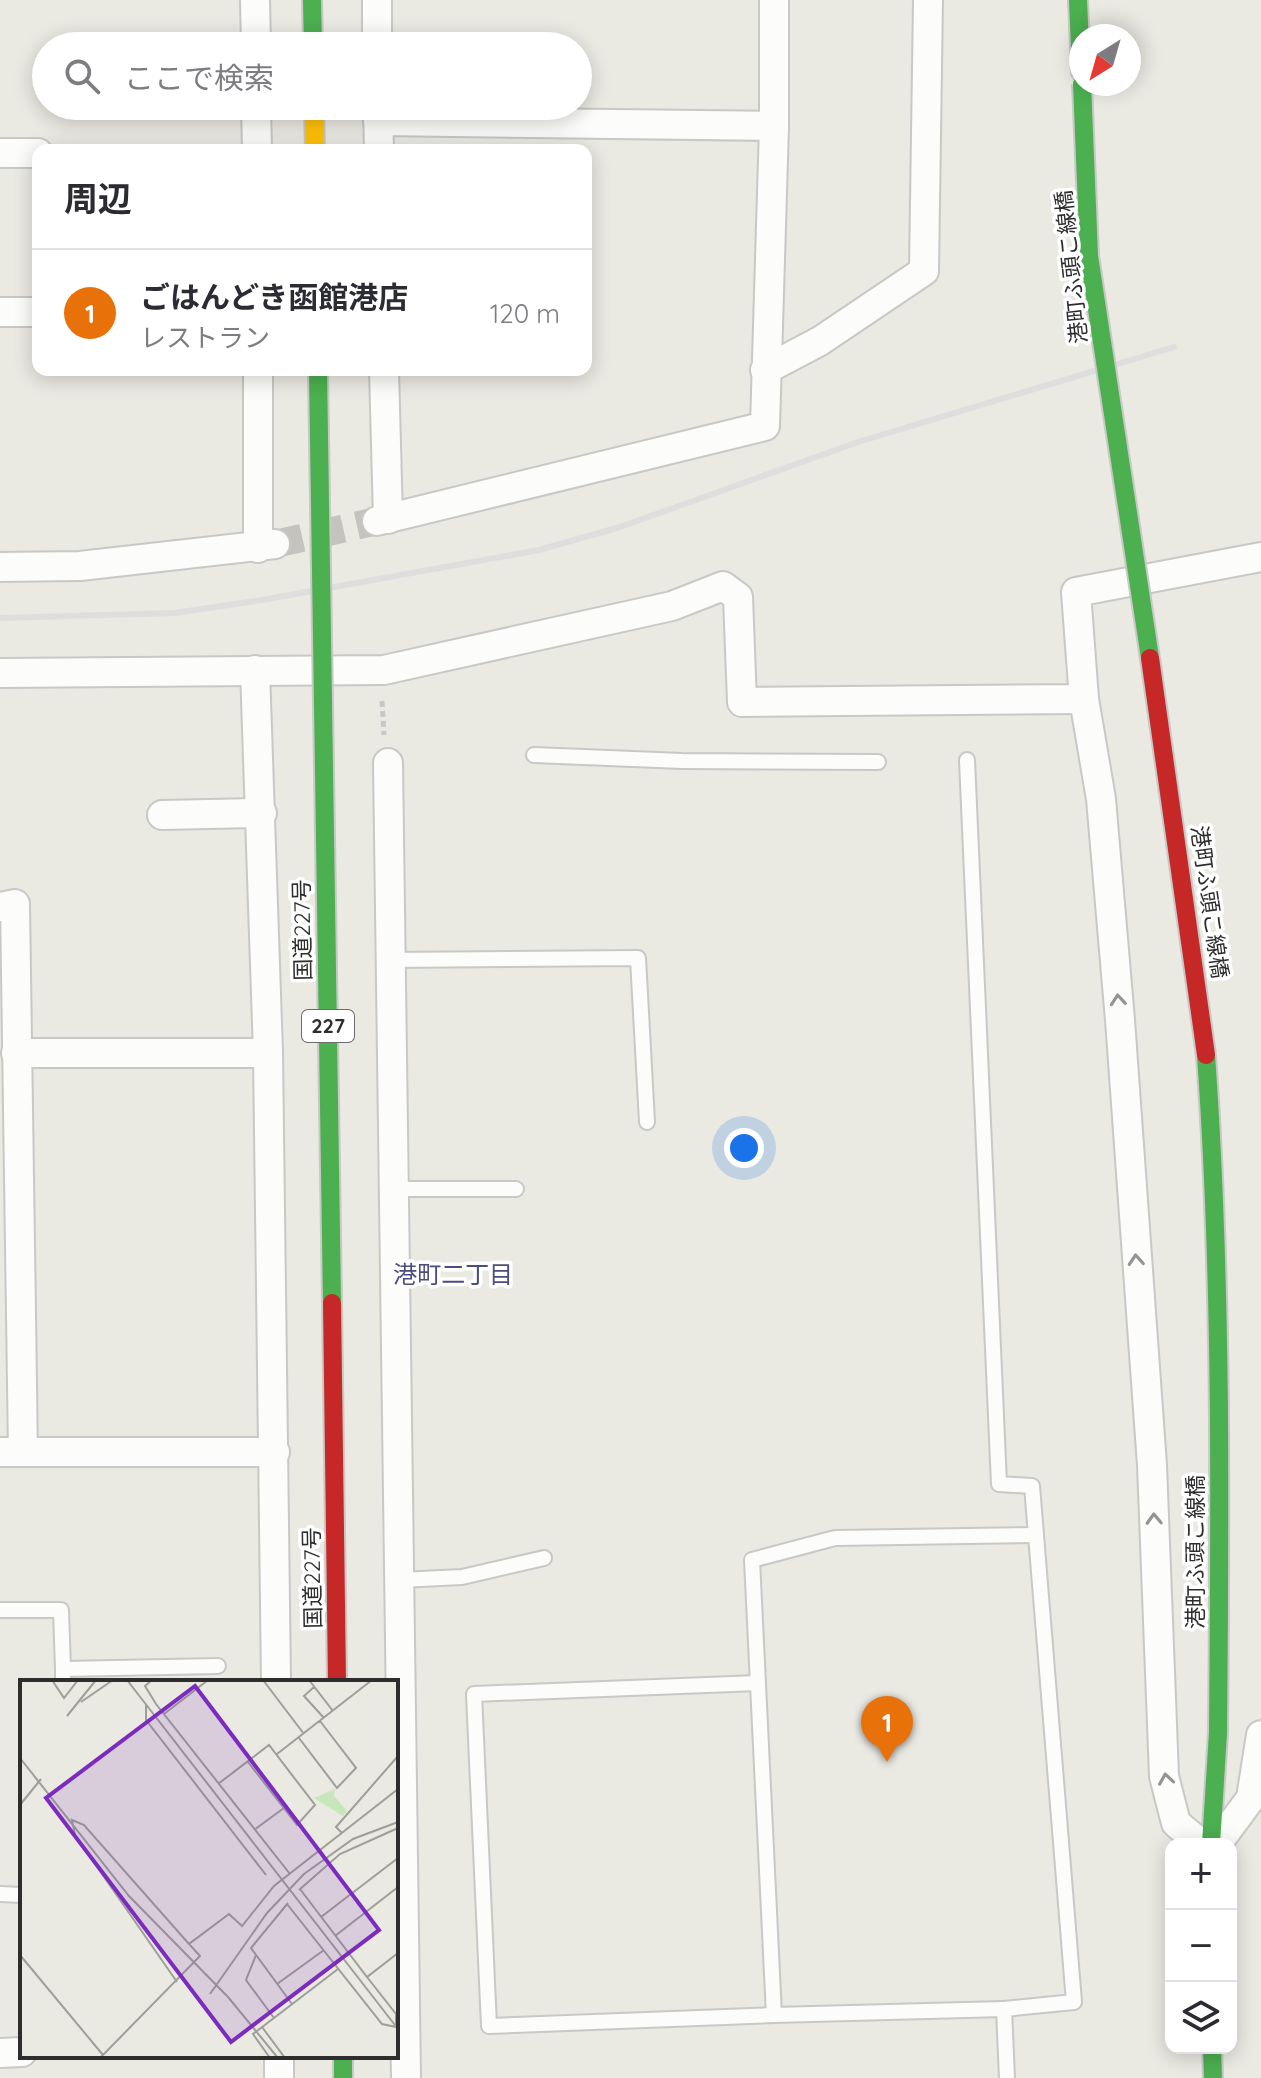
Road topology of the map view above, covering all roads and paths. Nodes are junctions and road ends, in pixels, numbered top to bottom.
1 (255, 0) edge
2 (312, 0) edge
3 (377, 0) edge
4 (774, 0) edge
5 (928, 0) edge
6 (1078, 0) edge
7 (1079, 24) edge
8 (256, 32) edge
9 (313, 32) edge
10 (377, 32) edge
11 (1082, 96) edge
12 (256, 120) edge
13 (314, 120) edge
14 (378, 120) edge
15 (576, 120) edge
16 (774, 126) junction
17 (257, 144) edge
18 (315, 144) edge
19 (379, 144) edge
20 (0, 153) edge
21 (32, 153) edge
22 (0, 312) edge
23 (32, 312) edge
24 (765, 370) junction
25 (258, 376) edge
26 (318, 376) edge
27 (384, 376) edge
28 (1261, 557) edge
29 (0, 567) edge
30 (380, 669) junction
31 (255, 670) junction
32 (0, 673) edge
33 (1084, 699) junction
34 (534, 755) dead end
35 (967, 760) dead end
36 (878, 762) dead end
37 (388, 763) joint
38 (262, 813) junction
39 (162, 815) dead end
40 (0, 907) edge
41 (389, 960) junction
42 (16, 1053) junction
43 (268, 1053) junction
44 (647, 1122) dead end
45 (394, 1189) junction
46 (516, 1189) dead end
47 (11, 1452) edge
48 (275, 1452) junction
49 (1036, 1535) junction
50 (544, 1558) dead end
51 (400, 1580) junction
52 (0, 1610) edge
53 (218, 1666) dead end
54 (63, 1676) edge
55 (276, 1680) edge
56 (337, 1680) edge
57 (758, 1683) junction
58 (1261, 1735) edge
59 (1194, 1838) edge
60 (1214, 1838) edge
61 (1219, 1838) edge
62 (0, 1894) edge
63 (20, 1895) edge
64 (1004, 2009) junction
65 (774, 2015) junction
66 (20, 2052) edge
67 (0, 2053) edge
68 (1212, 2054) edge
69 (406, 2078) edge
70 (1007, 2078) edge
71 (1213, 2078) edge

1 - 8 street
2 - 9 main road
3 - 10 street
4 - 16 street
5 - 24 street
6 - 7 main road
11 - 60 main road, 港町ふ頭こ線橋, bridge
12 - 17 street
13 - 18 main road
14 - 19 street
15 - 16 street
16 - 24 street
20 - 21 street
22 - 23 street
24 - 27 street
25 - 29 street
26 - 56 main road, 国道227号 / 227, bridge
28 - 33 street
30 - 31 street
30 - 33 street
30 - 37 path
31 - 32 street
31 - 38 street
59 -> 33 street
34 - 36 lane
35 - 49 lane
37 - 41 street
38 - 39 street
38 - 43 street
40 - 42 street
41 - 44 lane
41 - 45 street
42 - 43 street
42 - 47 street
43 - 48 street
45 - 46 lane
45 - 51 street
47 - 48 street
48 - 55 street
49 - 57 lane
49 - 64 lane
50 - 51 lane
51 - 69 street
52 - 54 lane
53 - 54 lane
57 - 65 lane
57 - 65 lane
58 - 61 street
62 - 63 lane
64 - 65 lane
64 - 70 lane
66 - 67 street
68 - 71 main road

